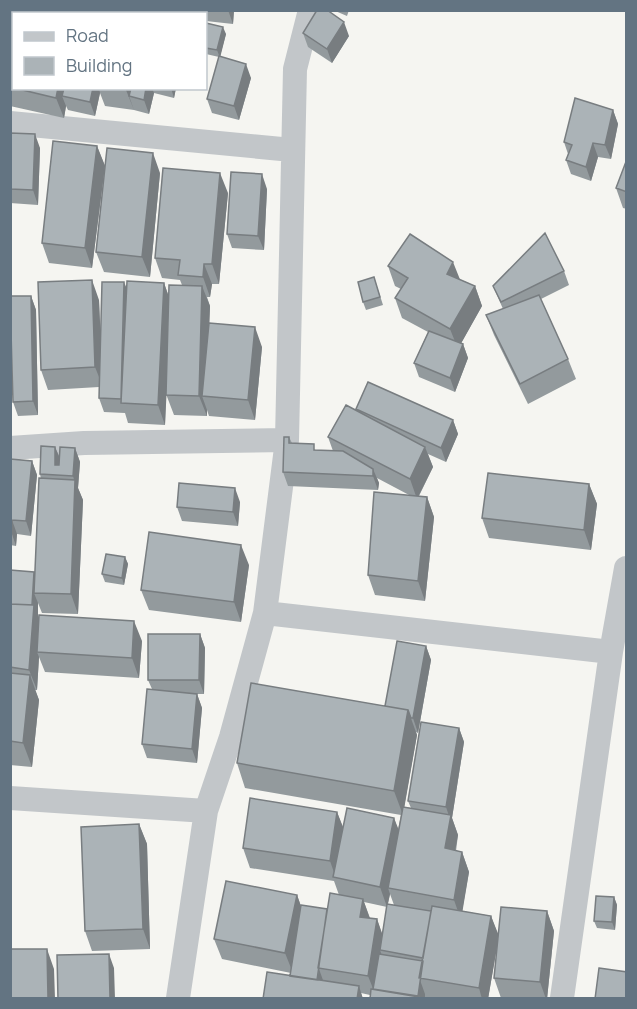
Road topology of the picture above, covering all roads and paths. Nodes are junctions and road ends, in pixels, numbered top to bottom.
1 (310, 10) edge
2 (10, 123) edge
3 (292, 150) junction
4 (287, 440) junction
5 (10, 448) edge
6 (627, 568) edge
7 (265, 613) junction
8 (611, 652) junction
9 (10, 798) edge
10 (206, 811) junction
11 (178, 999) edge
12 (562, 999) edge

1 - 3 street
2 - 3 street
3 - 4 street
4 - 5 street
4 - 7 street
6 - 8 street
7 - 8 street
7 - 10 street
8 - 12 street
9 - 10 street
10 - 11 street

